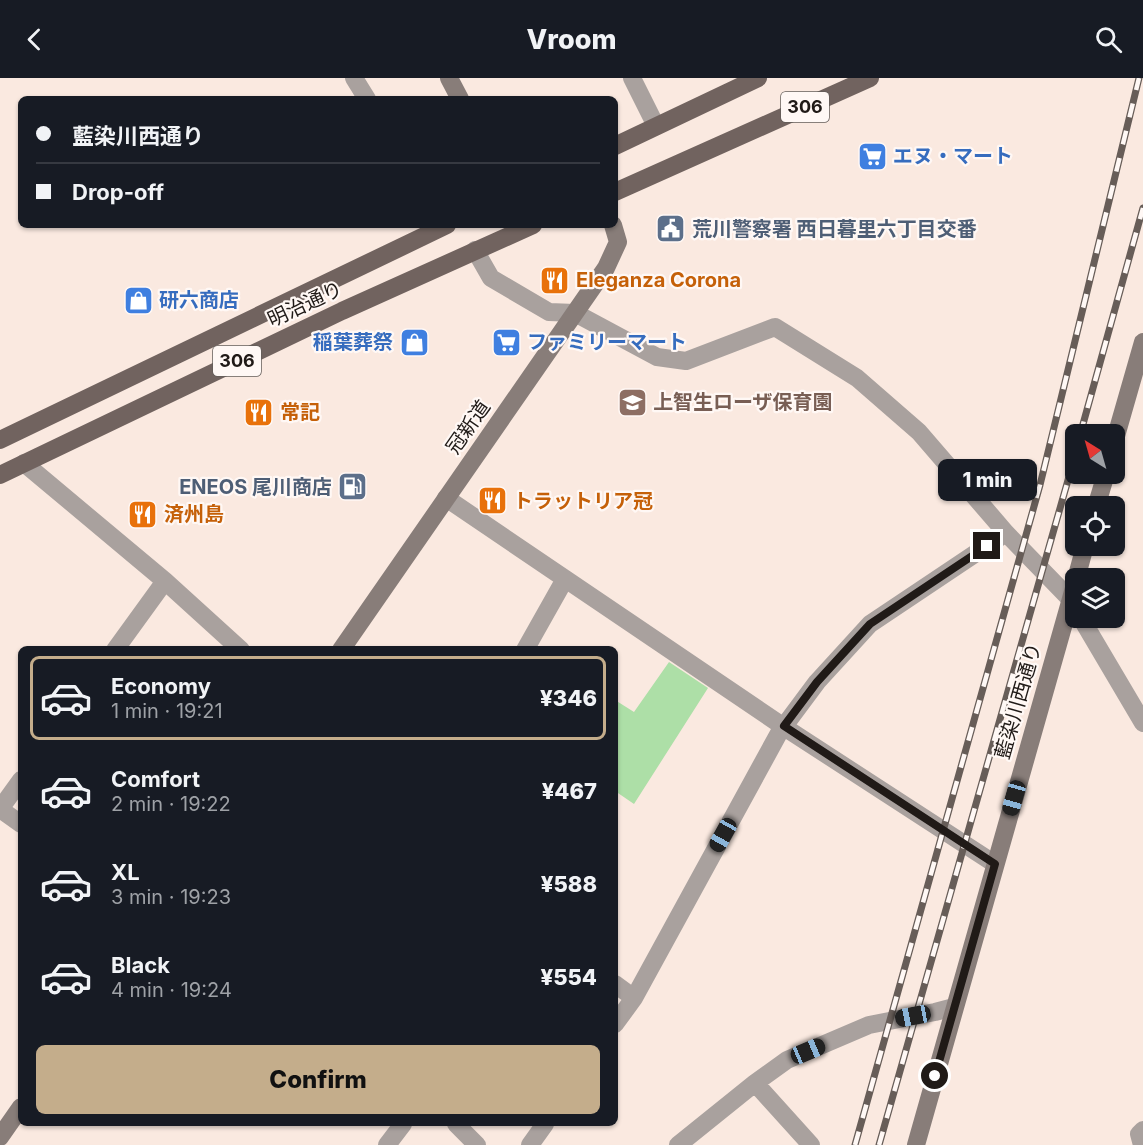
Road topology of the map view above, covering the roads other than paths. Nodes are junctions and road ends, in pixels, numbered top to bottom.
1 (354, 78) edge
2 (449, 78) edge
3 (632, 78) edge
4 (758, 78) edge
5 (870, 78) edge
6 (365, 96) edge
7 (458, 96) edge
8 (656, 126) junction
9 (618, 145) edge
10 (618, 191) edge
11 (437, 228) edge
12 (526, 228) edge
13 (614, 228) edge
14 (475, 250) junction
15 (575, 313) junction
16 (1143, 342) edge
17 (1119, 424) edge
18 (0, 440) edge
19 (24, 463) junction
20 (0, 475) edge
21 (446, 498) junction
22 (1006, 533) junction
23 (565, 579) junction
24 (165, 580) junction
25 (1065, 596) edge
26 (1066, 628) edge
27 (1087, 628) edge
28 (118, 646) edge
29 (237, 646) edge
30 (344, 646) edge
31 (527, 646) edge
32 (1143, 723) edge
33 (784, 726) junction
34 (18, 784) edge
35 (0, 809) edge
36 (18, 822) edge
37 (995, 864) junction
38 (618, 986) edge
39 (634, 998) junction
40 (954, 1007) junction
41 (618, 1020) edge
42 (755, 1083) junction
43 (18, 1111) edge
44 (401, 1126) edge
45 (458, 1126) edge
46 (544, 1126) edge
47 (1143, 1130) edge
48 (0, 1137) edge
49 (387, 1145) edge
50 (477, 1145) edge
51 (530, 1145) edge
52 (678, 1145) edge
53 (811, 1145) edge
54 (916, 1145) edge
55 (1142, 1145) edge

1 - 6 street
2 - 7 street
3 - 8 street
4 - 8 main road, 306
5 - 10 main road, 306
8 - 9 main road, 306
11 - 18 main road, 明治通り / 306
12 - 14 main road, 明治通り / 306
13 - 15 street, 冠新道
14 - 15 street
14 - 19 main road, 明治通り / 306
15 - 21 street, 冠新道
15 - 22 street
16 - 17 street
19 - 20 main road, 明治通り / 306
19 - 24 street
21 - 23 street
21 - 30 street, 冠新道
22 - 25 street
22 - 33 street
23 - 31 street
23 - 33 street
24 - 28 street
24 - 29 street
26 - 37 street, 藍染川西通り
27 - 32 street
33 - 37 street
33 - 39 street
34 - 35 street
35 - 36 street
37 - 40 street, 藍染川西通り
38 - 39 street
39 - 41 street
40 - 42 street
40 - 54 street, 藍染川西通り
42 - 52 street
42 - 53 street
43 - 48 street
44 - 49 street
45 - 50 street
46 - 51 street
47 - 55 street

